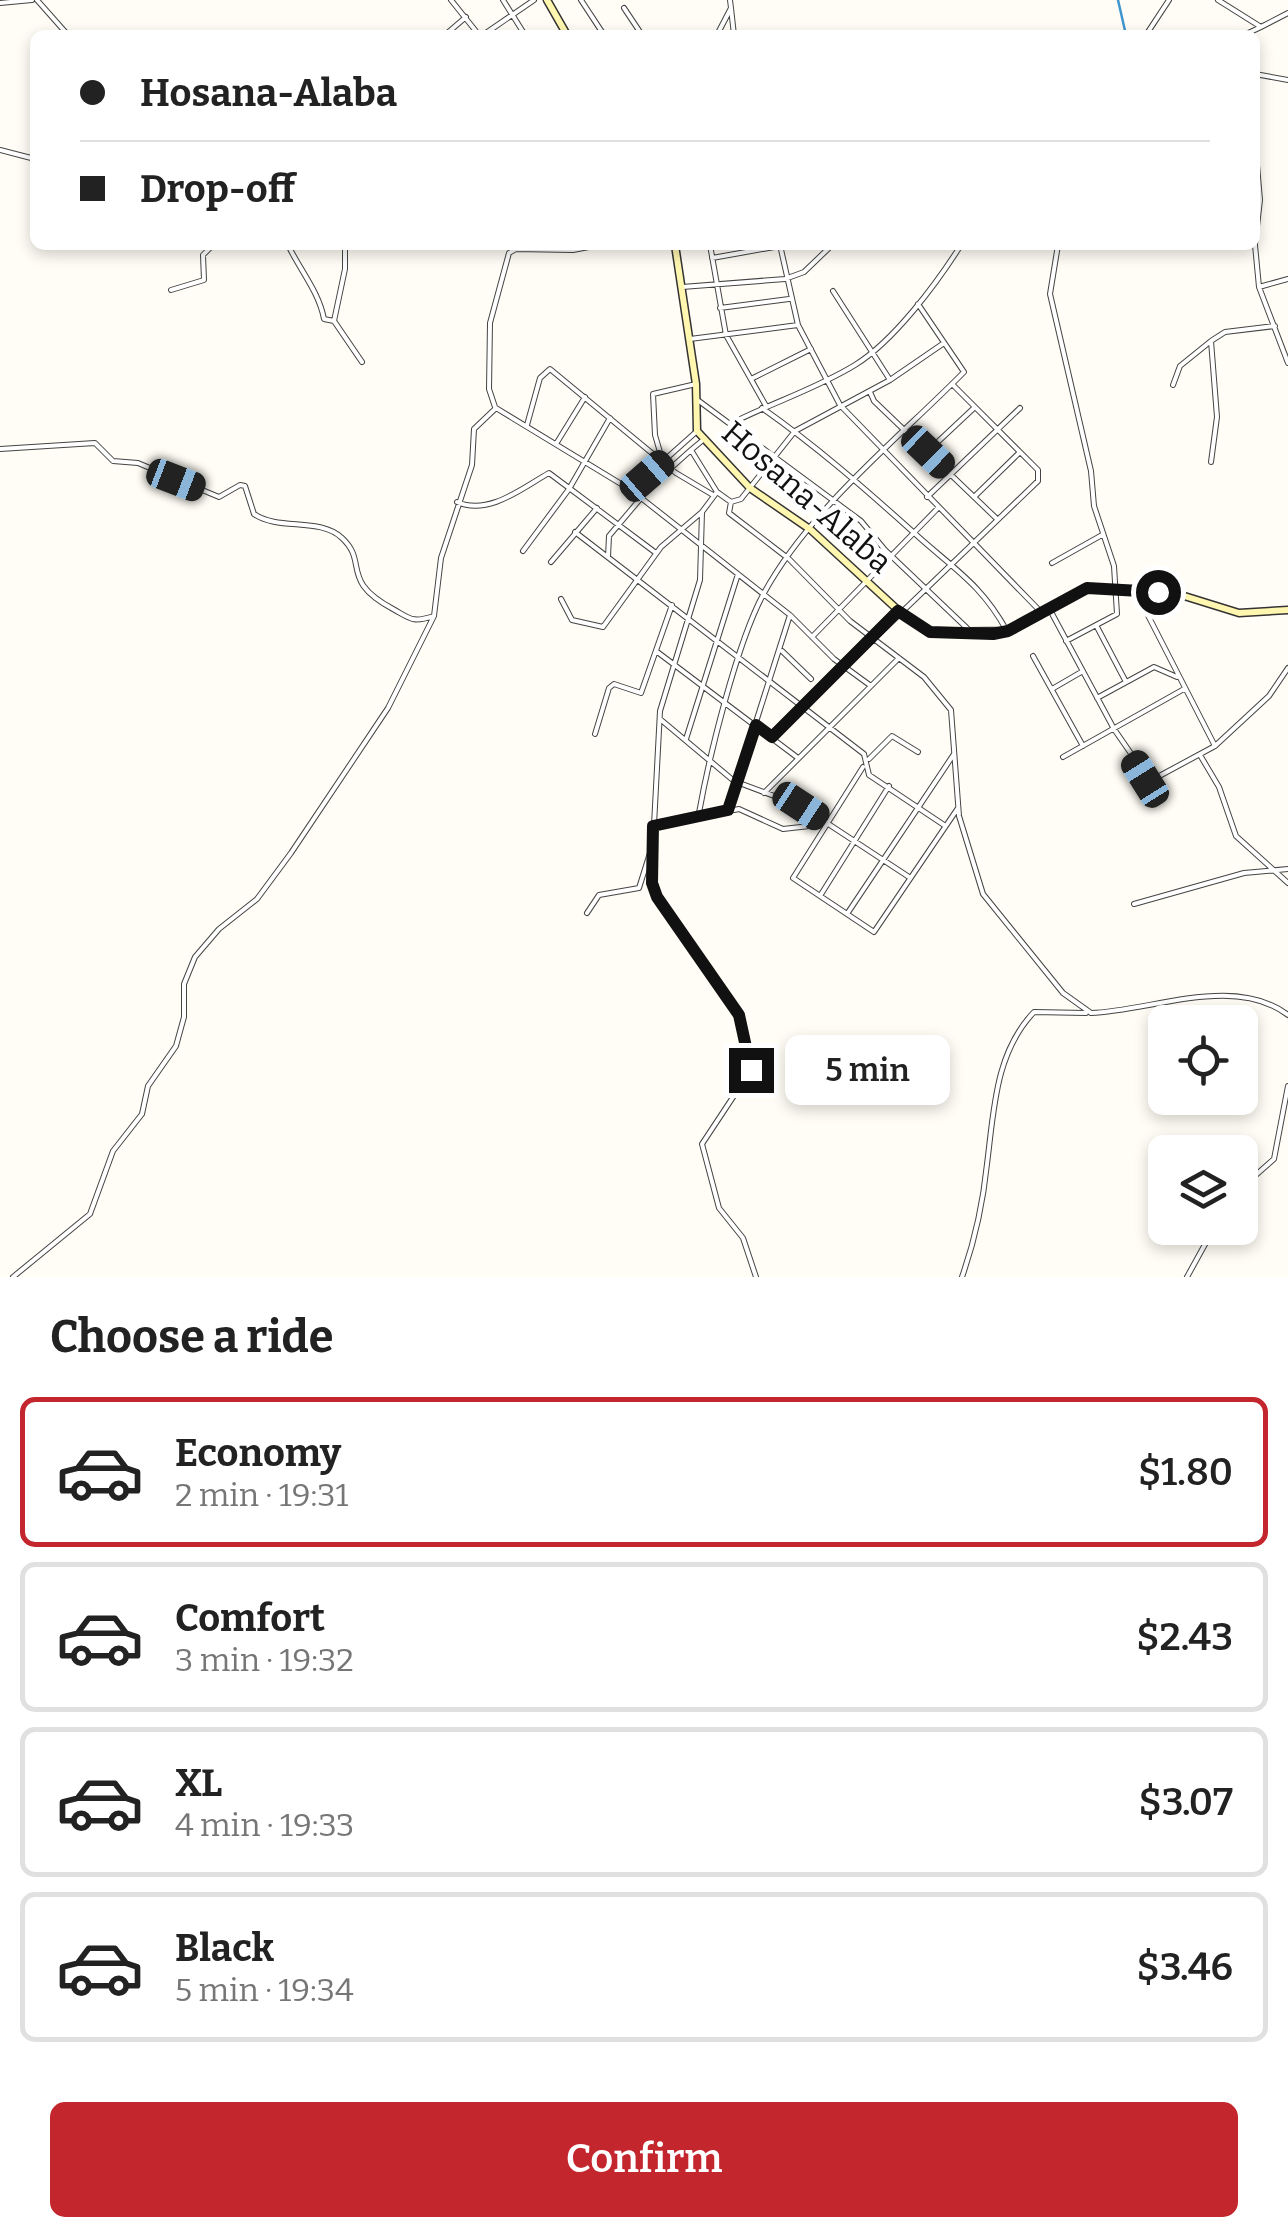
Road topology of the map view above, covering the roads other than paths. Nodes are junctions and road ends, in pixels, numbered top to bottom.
1 (34, 0) edge
2 (452, 0) edge
3 (503, 0) edge
4 (534, 0) edge
5 (547, 0) edge
6 (581, 0) edge
7 (730, 0) edge
8 (1169, 0) edge
9 (1218, 0) edge
10 (0, 4) edge
11 (624, 8) dead end
12 (731, 8) junction
13 (512, 13) junction
14 (1288, 13) edge
15 (466, 18) junction
16 (1260, 27) junction
17 (63, 30) edge
18 (451, 30) edge
19 (477, 30) edge
20 (488, 30) edge
21 (522, 30) edge
22 (564, 30) edge
23 (601, 30) edge
24 (639, 30) edge
25 (720, 30) edge
26 (733, 30) edge
27 (1149, 30) edge
28 (1254, 30) edge
29 (1260, 75) edge
30 (1288, 80) edge
31 (0, 150) edge
32 (30, 158) edge
33 (210, 250) edge
34 (290, 250) edge
35 (344, 250) edge
36 (514, 250) edge
37 (677, 250) edge
38 (711, 250) edge
39 (754, 250) edge
40 (781, 250) edge
41 (827, 250) edge
42 (958, 250) edge
43 (1057, 250) edge
44 (1255, 250) edge
45 (712, 258) junction
46 (786, 279) junction
47 (1288, 279) edge
48 (718, 283) junction
49 (1258, 287) junction
50 (682, 288) junction
51 (171, 290) dead end
52 (833, 291) dead end
53 (789, 300) junction
54 (918, 304) junction
55 (720, 308) junction
56 (334, 321) junction
57 (798, 324) junction
58 (1275, 326) junction
59 (726, 335) junction
60 (690, 339) junction
61 (1211, 341) junction
62 (944, 343) junction
63 (811, 349) junction
64 (874, 352) junction
65 (362, 362) dead end
66 (1288, 363) edge
67 (751, 379) junction
68 (828, 380) junction
69 (890, 380) junction
70 (696, 384) junction
71 (952, 384) junction
72 (1173, 385) dead end
73 (870, 392) junction
74 (585, 397) junction
75 (695, 398) junction
76 (840, 405) junction
77 (764, 407) junction
78 (975, 407) junction
79 (496, 408) junction
80 (1020, 408) dead end
81 (610, 418) junction
82 (729, 424) junction
83 (527, 425) junction
84 (904, 429) junction
85 (997, 430) junction
86 (794, 431) junction
87 (696, 432) junction
88 (703, 440) junction
89 (556, 444) junction
90 (0, 449) edge
91 (882, 449) junction
92 (691, 450) junction
93 (928, 452) junction
94 (1020, 452) junction
95 (773, 456) junction
96 (583, 461) junction
97 (663, 462) junction
98 (1211, 462) dead end
99 (670, 468) junction
100 (951, 474) junction
101 (856, 478) junction
102 (570, 488) junction
103 (750, 488) junction
104 (631, 490) junction
105 (715, 494) junction
106 (927, 497) junction
107 (974, 497) junction
108 (641, 498) junction
109 (457, 502) junction
110 (731, 502) junction
111 (836, 502) junction
112 (597, 508) junction
113 (938, 508) junction
114 (702, 512) junction
115 (997, 519) junction
116 (617, 524) junction
117 (682, 530) junction
118 (811, 530) junction
119 (575, 532) junction
120 (913, 533) junction
121 (1102, 535) junction
122 (974, 541) junction
123 (701, 545) junction
124 (523, 550) dead end
125 (656, 554) junction
126 (891, 555) junction
127 (608, 557) junction
128 (789, 559) junction
129 (551, 562) dead end
130 (1052, 562) dead end
131 (950, 563) junction
132 (738, 574) junction
133 (636, 578) junction
134 (865, 582) junction
135 (927, 585) junction
136 (1116, 587) junction
137 (1134, 589) junction
138 (763, 594) junction
139 (561, 599) dead end
140 (672, 605) junction
141 (1043, 608) junction
142 (839, 609) junction
143 (1288, 610) edge
144 (898, 611) junction
145 (434, 616) junction
146 (790, 616) junction
147 (690, 619) junction
148 (1096, 625) junction
149 (1008, 631) junction
150 (974, 634) junction
151 (812, 637) junction
152 (873, 638) junction
153 (717, 640) junction
154 (1066, 640) junction
155 (780, 650) junction
156 (656, 651) junction
157 (1033, 656) dead end
158 (899, 658) junction
159 (741, 659) junction
160 (676, 662) junction
161 (844, 667) junction
162 (1288, 668) edge
163 (1082, 671) junction
164 (1177, 677) junction
165 (811, 679) dead end
166 (770, 682) junction
167 (1126, 682) junction
168 (704, 684) junction
169 (870, 686) junction
170 (1184, 689) junction
171 (1050, 690) junction
172 (1097, 698) junction
173 (728, 702) junction
174 (803, 708) junction
175 (660, 720) junction
176 (756, 725) junction
177 (828, 728) junction
178 (1114, 728) junction
179 (595, 734) dead end
180 (772, 737) junction
181 (686, 739) junction
182 (1083, 746) junction
183 (1216, 746) junction
184 (918, 752) dead end
185 (954, 754) junction
186 (1200, 756) junction
187 (798, 758) junction
188 (1063, 758) dead end
189 (710, 759) junction
190 (868, 759) junction
191 (864, 766) junction
192 (734, 782) junction
193 (890, 786) junction
194 (764, 792) junction
195 (916, 804) junction
196 (958, 808) junction
197 (728, 810) junction
198 (700, 814) junction
199 (827, 824) junction
200 (653, 826) junction
201 (944, 826) junction
202 (854, 841) junction
203 (652, 848) junction
204 (884, 860) junction
205 (1288, 869) edge
206 (1278, 870) junction
207 (910, 877) junction
208 (1288, 883) edge
209 (820, 896) junction
210 (1134, 904) dead end
211 (587, 913) dead end
212 (847, 914) junction
213 (1288, 1005) edge
214 (1274, 1006) junction
215 (1091, 1013) junction
216 (1288, 1015) edge
217 (1288, 1086) edge
218 (1258, 1173) edge
219 (1205, 1245) edge
220 (14, 1277) edge
221 (756, 1277) edge
222 (962, 1277) edge
223 (1187, 1277) edge

1 - 10 street
1 - 17 street
2 - 15 street
3 - 13 street
4 - 13 street
5 - 22 main road
6 - 23 street
7 - 12 street
8 - 27 street
9 - 16 street
11 - 24 street
12 - 25 street
12 - 26 street
13 - 20 street
13 - 21 street
14 - 16 street
15 - 18 street
15 - 19 street
16 - 28 street
29 - 30 street
31 - 32 street
33 - 51 street
34 - 56 street
35 - 56 street
36 - 79 street
37 - 50 main road, Hosana-Alaba
38 - 45 street
39 - 45 street
40 - 46 street
41 - 46 street
42 - 54 street
43 - 121 street
44 - 49 street
45 - 48 street
46 - 48 street
46 - 53 street
47 - 49 street
48 - 50 street
48 - 55 street
49 - 58 street
50 - 60 main road, Hosana-Alaba
52 - 64 street
53 - 55 street
53 - 57 street
54 - 62 street
54 - 64 street
55 - 59 street
56 - 65 street
57 - 59 street
57 - 63 street
58 - 61 street
58 - 66 street
59 - 60 street
59 - 67 street
60 - 70 main road, Hosana-Alaba
61 - 72 street
61 - 98 street
62 - 69 street
62 - 71 street
63 - 67 street
63 - 68 street
64 - 68 street
64 - 69 street
67 - 77 street
68 - 76 street
68 - 77 street
69 - 73 street
70 - 75 main road, Hosana-Alaba
70 - 97 street
71 - 78 street
71 - 84 street
73 - 76 street
73 - 84 street
74 - 81 street
74 - 83 street
74 - 89 street
75 - 82 street
75 - 87 main road, Hosana-Alaba
76 - 86 street
76 - 91 street
77 - 82 street
77 - 86 street
78 - 85 street
78 - 93 street
79 - 83 street
79 - 109 street
80 - 85 street
81 - 96 street
81 - 97 street
82 - 95 street
83 - 89 street
84 - 91 street
84 - 93 street
85 - 94 street
85 - 100 street
86 - 95 street
86 - 101 street
87 - 88 main road, Hosana-Alaba
87 - 97 street
88 - 92 street
88 - 103 main road, Hosana-Alaba
89 - 96 street
90 - 145 street
91 - 101 street
91 - 106 street
92 - 99 street
92 - 105 street
93 - 100 street
94 - 107 street
94 - 115 street
95 - 103 street
95 - 111 street
96 - 102 street
96 - 104 street
97 - 99 street
97 - 104 street
99 - 105 street
100 - 106 street
100 - 107 street
101 - 111 street
101 - 120 street
102 - 109 street
102 - 112 street
102 - 124 street
103 - 110 street
103 - 118 main road, Hosana-Alaba
104 - 108 street
105 - 110 street
105 - 114 street
106 - 113 street
107 - 115 street
108 - 116 street
108 - 117 street
109 - 145 street
110 - 128 street
111 - 118 street
111 - 126 street
112 - 116 street
112 - 119 street
113 - 120 street
113 - 122 street
114 - 117 street
114 - 123 street
115 - 122 street
116 - 125 street
116 - 127 street
117 - 123 street
117 - 125 street
118 - 128 street
118 - 134 main road, Hosana-Alaba
119 - 127 street
119 - 129 street
120 - 126 street
120 - 131 street
121 - 130 street
121 - 136 street
122 - 131 street
122 - 141 street
123 - 132 street
123 - 147 street
125 - 133 street
126 - 134 street
126 - 135 street
127 - 133 street
128 - 138 street
128 - 142 street
131 - 135 street
131 - 149 street
132 - 138 street
132 - 153 street
133 - 139 street
133 - 140 street
134 - 142 street
134 - 144 main road, Hosana-Alaba
135 - 144 street
135 - 150 street
136 - 137 main road, Hosana-Alaba
136 - 141 main road, Hosana-Alaba
136 - 148 street
137 - 143 main road, Hosana-Alaba
137 - 164 street
138 - 146 street
138 - 159 street
140 - 147 street
140 - 156 street
141 - 149 main road, Hosana-Alaba
141 - 154 street
142 - 151 street
142 - 152 street
144 - 150 main road, Hosana-Alaba
144 - 152 street
145 - 220 street
146 - 151 street
146 - 155 street
147 - 153 street
147 - 160 street
148 - 154 street
148 - 167 street
149 - 150 main road, Hosana-Alaba
151 - 161 street
152 - 158 street
152 - 161 street
153 - 159 street
153 - 168 street
154 - 163 street
155 - 165 street
155 - 166 street
156 - 160 street
156 - 179 street
157 - 171 street
158 - 169 street
158 - 185 street
159 - 166 street
159 - 173 street
160 - 168 street
160 - 175 street
161 - 169 street
161 - 174 street
162 - 183 street
163 - 171 street
163 - 172 street
164 - 167 street
164 - 170 street
166 - 174 street
166 - 176 street
167 - 172 street
168 - 173 street
168 - 181 street
169 - 177 street
170 - 178 street
170 - 183 street
171 - 182 street
172 - 178 street
173 - 176 street
173 - 189 street
174 - 177 street
174 - 180 street
175 - 181 street
175 - 200 street
176 - 180 street
176 - 192 street
177 - 187 street
177 - 190 street
178 - 182 street
178 - 186 street
180 - 187 street
181 - 189 street
182 - 188 street
183 - 186 street
184 - 190 street
185 - 195 street
185 - 196 street
186 - 206 street
187 - 194 street
189 - 192 street
189 - 198 street
190 - 191 street
191 - 193 street
191 - 199 street
192 - 194 street
192 - 197 street
193 - 195 street
193 - 202 street
194 - 199 street
195 - 201 street
195 - 204 street
196 - 201 street
196 - 215 street
197 - 198 street
197 - 199 street
198 - 200 street
199 - 202 street
199 - 209 street
200 - 203 street
201 - 207 street
202 - 204 street
202 - 209 street
203 - 211 street
203 - 221 street
204 - 207 street
204 - 212 street
205 - 206 street
206 - 208 street
206 - 210 street
207 - 212 street
209 - 212 street
213 - 214 street
214 - 215 street
214 - 216 street
215 - 222 street
217 - 218 street
219 - 223 street

